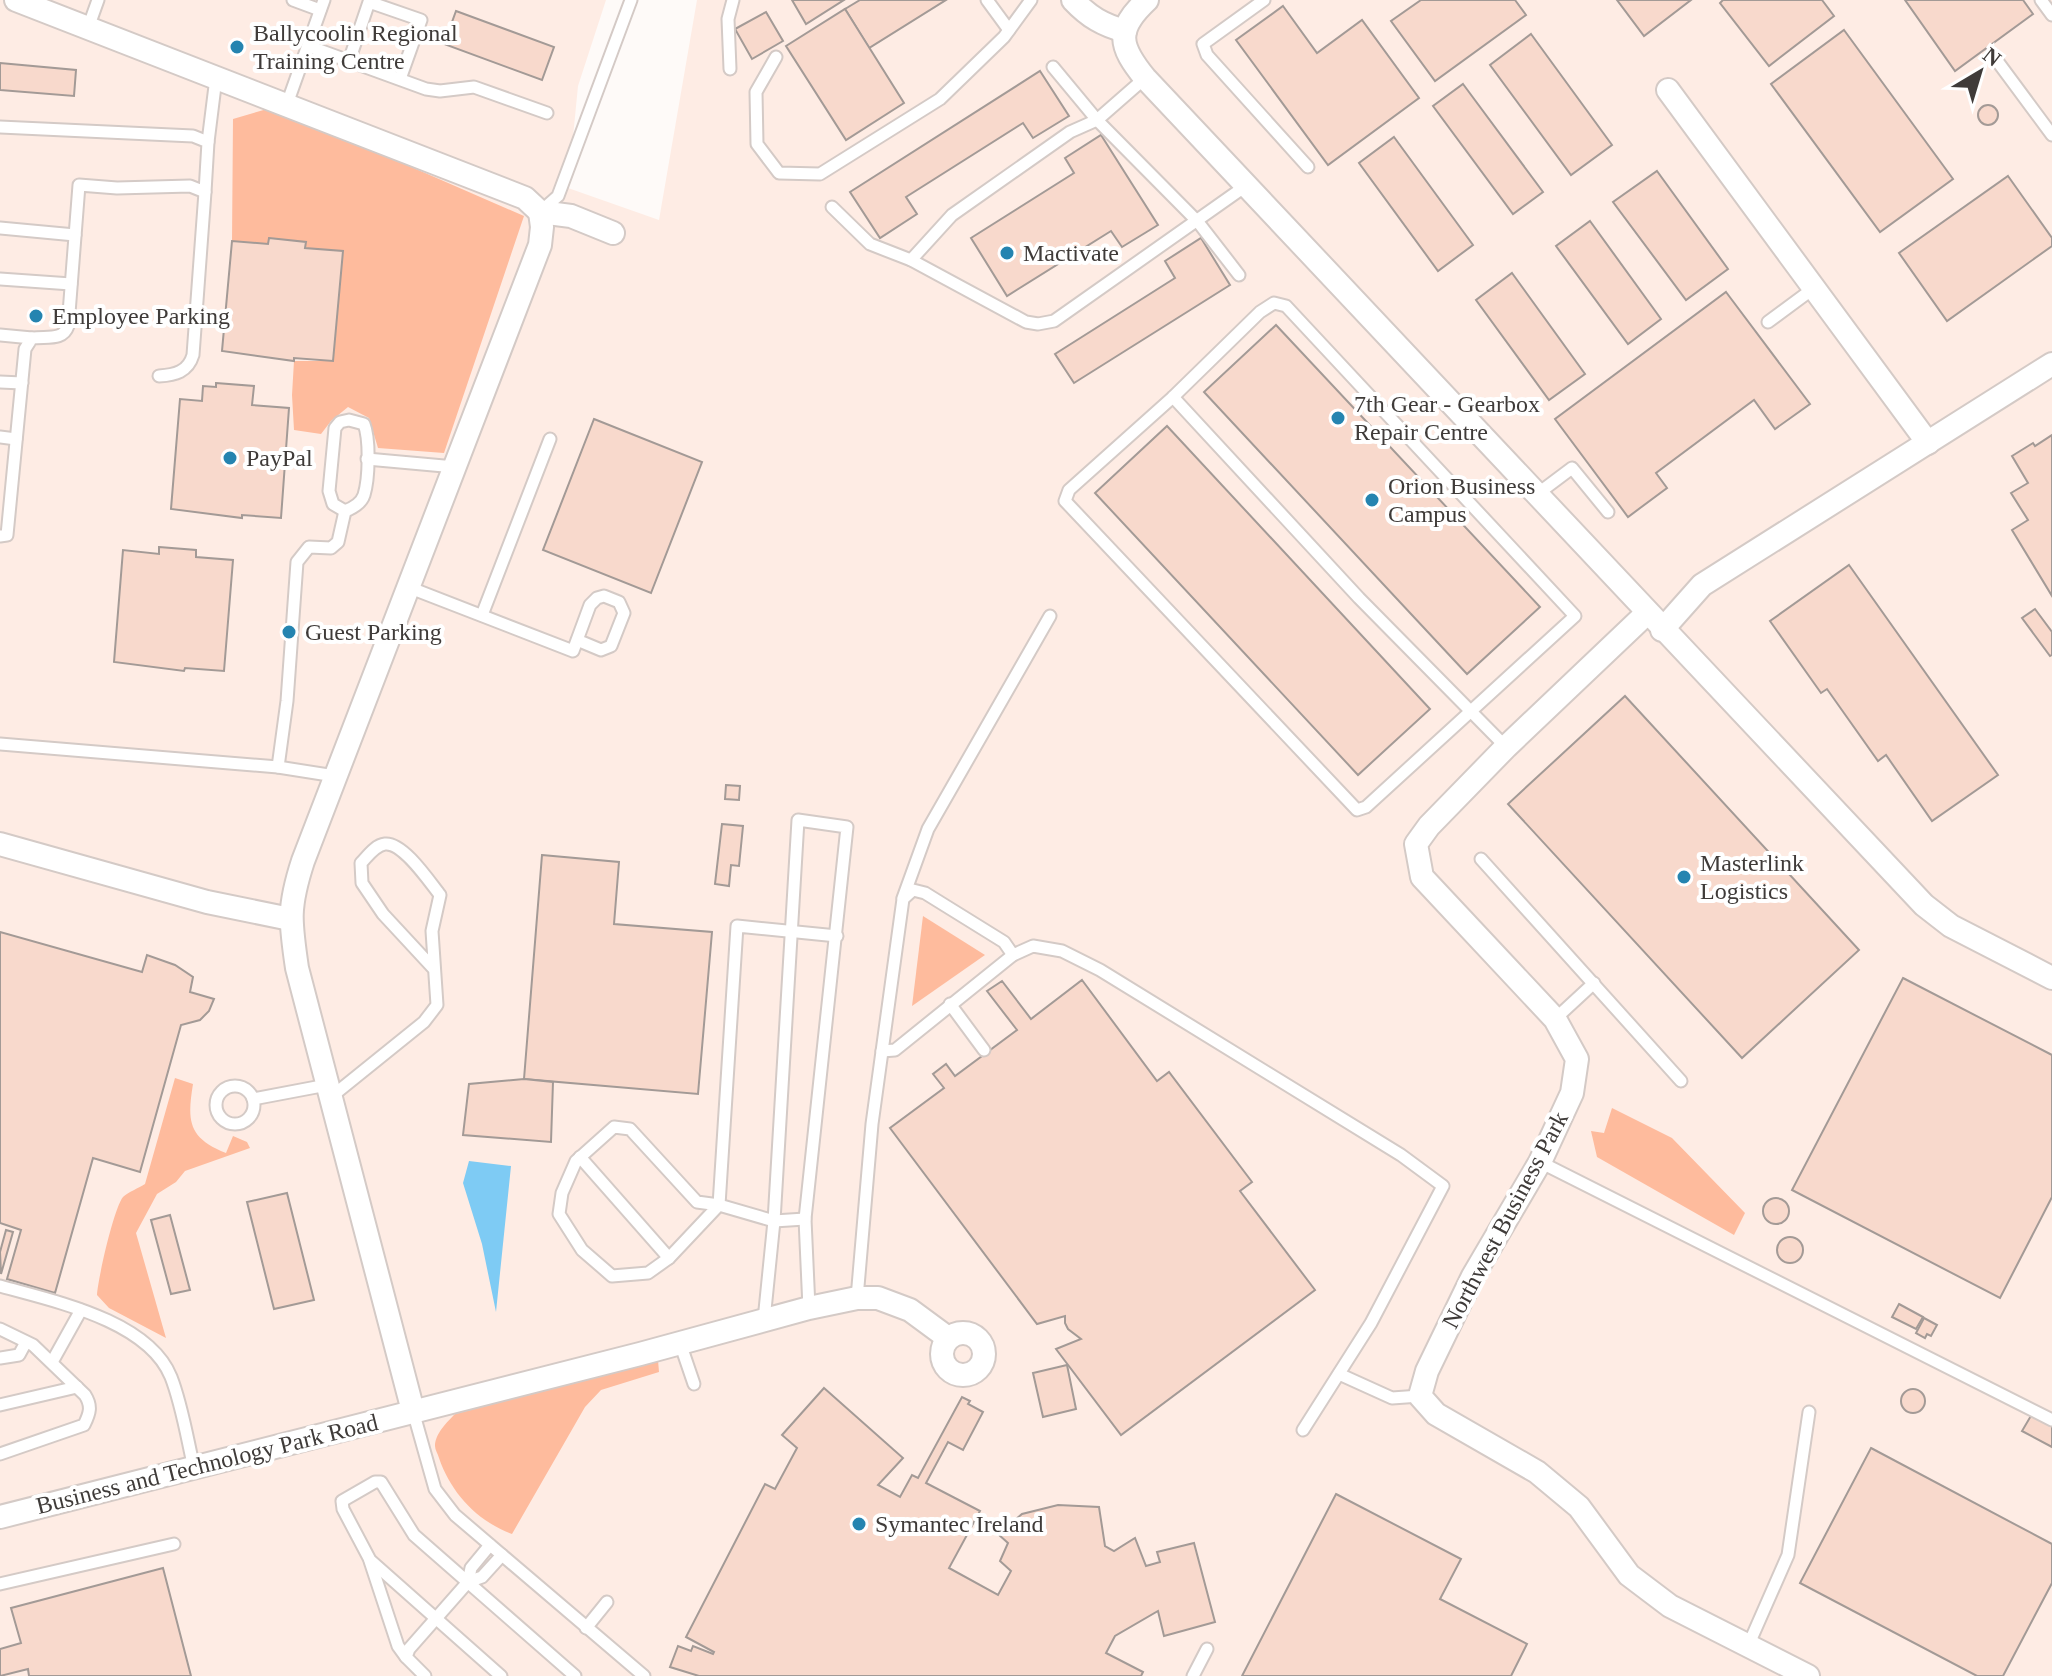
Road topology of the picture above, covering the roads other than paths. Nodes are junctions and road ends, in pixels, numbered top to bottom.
1 (16, 0) edge
2 (98, 0) edge
3 (293, 0) edge
4 (631, 0) edge
5 (733, 0) edge
6 (987, 0) edge
7 (1031, 0) edge
8 (1073, 0) edge
9 (1147, 0) edge
10 (1264, 0) edge
11 (2041, 0) edge
12 (322, 5) edge
13 (2052, 15) edge
14 (88, 28) junction
15 (1009, 30) junction
16 (1125, 31) junction
17 (308, 46) junction
18 (1992, 54) dead end
19 (776, 57) dead end
20 (349, 61) junction
21 (1053, 67) dead end
22 (730, 69) dead end
23 (216, 78) junction
24 (1145, 78) junction
25 (400, 79) junction
26 (1668, 90) dead end
27 (287, 104) junction
28 (547, 113) dead end
29 (1097, 120) junction
30 (0, 127) edge
31 (2052, 135) edge
32 (208, 142) junction
33 (1308, 167) dead end
34 (1247, 185) junction
35 (205, 192) junction
36 (832, 207) dead end
37 (540, 212) junction
38 (1198, 222) junction
39 (0, 228) edge
40 (613, 233) dead end
41 (75, 235) junction
42 (911, 260) junction
43 (1239, 275) dead end
44 (0, 279) edge
45 (71, 284) junction
46 (1814, 288) junction
47 (1768, 322) dead end
48 (0, 335) edge
49 (32, 338) junction
50 (2052, 364) edge
51 (159, 376) dead end
52 (0, 382) edge
53 (22, 383) junction
54 (1173, 397) junction
55 (0, 437) edge
56 (16, 439) junction
57 (550, 439) dead end
58 (1928, 443) junction
59 (367, 459) junction
60 (455, 467) junction
61 (6, 484) edge
62 (1536, 495) junction
63 (345, 511) junction
64 (1608, 512) dead end
65 (0, 536) edge
66 (408, 587) junction
67 (482, 615) junction
68 (1050, 616) dead end
69 (1654, 621) junction
70 (577, 640) junction
71 (1471, 713) junction
72 (0, 744) edge
73 (1506, 747) junction
74 (278, 767) junction
75 (335, 776) junction
76 (0, 844) edge
77 (1481, 859) dead end
78 (903, 899) junction
79 (290, 919) junction
80 (790, 933) junction
81 (837, 936) junction
82 (1013, 955) junction
83 (434, 969) junction
84 (2052, 978) edge
85 (1594, 983) junction
86 (950, 1004) junction
87 (1555, 1019) junction
88 (984, 1050) dead end
89 (882, 1051) junction
90 (1681, 1081) dead end
91 (329, 1091) junction
92 (253, 1099) dead end
93 (580, 1157) junction
94 (1540, 1162) junction
95 (719, 1205) junction
96 (805, 1219) junction
97 (774, 1221) junction
98 (669, 1258) junction
99 (0, 1286) edge
100 (857, 1298) junction
101 (809, 1308) junction
102 (81, 1310) junction
103 (764, 1320) junction
104 (0, 1329) edge
105 (948, 1338) dead end
106 (26, 1342) junction
107 (680, 1343) junction
108 (0, 1358) edge
109 (52, 1362) junction
110 (1339, 1374) junction
111 (694, 1384) dead end
112 (77, 1387) junction
113 (1420, 1396) junction
114 (0, 1405) edge
115 (413, 1411) junction
116 (1809, 1412) dead end
117 (2052, 1420) edge
118 (1303, 1430) dead end
119 (0, 1454) edge
120 (194, 1468) junction
121 (0, 1517) edge
122 (174, 1544) dead end
123 (490, 1545) junction
124 (502, 1555) junction
125 (370, 1560) junction
126 (468, 1582) junction
127 (0, 1584) edge
128 (607, 1602) dead end
129 (435, 1619) junction
130 (586, 1628) junction
131 (1748, 1646) junction
132 (1207, 1649) dead end
133 (406, 1657) junction
134 (425, 1676) edge
135 (501, 1676) edge
136 (575, 1676) edge
137 (644, 1676) edge
138 (1193, 1676) edge
139 (1808, 1676) edge

1 - 14 street
2 - 14 lane
3 - 12 lane
4 - 37 lane
5 - 22 lane
6 - 15 lane
7 - 15 lane
8 - 16 street
9 - 16 street
10 - 33 lane
11 - 13 lane
12 - 17 lane
14 - 23 street
15 - 19 lane
16 - 24 street
17 - 20 lane
17 - 27 lane
18 - 31 lane
20 - 25 lane
20 - 25 lane
21 - 29 lane
23 - 27 street
23 - 32 lane
24 - 29 lane
24 - 34 street
25 - 28 lane
26 - 46 street
27 - 37 street
29 - 38 lane
29 - 42 lane
30 - 32 lane
32 - 35 lane
34 - 38 lane
34 - 62 street
35 - 41 lane
35 - 51 lane
36 - 42 lane
37 - 40 street
37 - 60 street
38 - 42 lane
38 - 43 lane
39 - 41 lane
41 - 45 lane
44 - 45 lane
45 - 49 lane
46 - 47 lane
46 - 58 street
48 - 49 lane
49 - 53 lane
50 - 58 street, Northwest Business Park
52 - 53 lane
53 - 56 lane
54 - 71 lane
54 - 71 lane
54 - 71 lane
55 - 56 lane
56 - 61 lane
57 - 67 lane
58 - 69 street, Northwest Business Park
59 - 60 lane
59 - 63 lane
59 - 63 lane
60 - 66 street
61 - 65 lane
62 - 64 lane
62 - 69 street
63 - 74 lane
66 - 67 lane
66 - 75 street
67 - 70 lane
68 - 78 lane
69 - 73 street, Northwest Business Park
69 - 84 street
70 - 70 lane
71 - 73 lane
72 - 74 lane
73 - 87 street, Northwest Business Park
74 - 75 lane
75 - 79 street
76 - 79 street
77 - 85 lane
78 - 82 lane
78 - 89 lane
79 - 91 street
80 - 81 lane
80 - 81 lane
80 - 95 lane
80 - 97 lane
81 - 96 lane
82 - 86 lane
82 - 110 lane
83 - 83 lane
83 - 91 lane
85 - 87 lane
85 - 90 lane
86 - 88 lane
86 - 89 lane
87 - 94 street, Northwest Business Park
89 - 100 lane
91 - 92 lane
91 - 115 street
93 - 95 lane
93 - 98 lane
93 - 98 lane
94 - 113 street, Northwest Business Park
94 - 117 lane
95 - 97 lane
95 - 98 lane
96 - 97 lane
96 - 101 lane
97 - 103 lane
99 - 102 lane
100 - 101 street, Business and Technology Park Road
100 - 105 street
101 - 103 street, Business and Technology Park Road
102 - 109 lane
102 - 120 lane
103 - 107 street, Business and Technology Park Road
104 - 106 lane
106 - 108 lane
106 - 109 lane
107 - 111 lane
107 - 115 street, Business and Technology Park Road
109 - 112 lane
110 - 113 lane
110 - 118 lane
112 - 114 lane
112 - 119 lane
113 - 131 street
115 - 120 street, Business and Technology Park Road
115 - 123 lane
116 - 131 lane
120 - 121 street, Business and Technology Park Road
122 - 127 lane
123 - 124 lane
123 - 126 lane
124 - 126 lane
124 - 130 lane
125 - 126 lane
125 - 129 lane
125 - 133 lane
126 - 129 lane
126 - 136 lane
128 - 130 lane
129 - 133 lane
129 - 135 lane
130 - 137 lane
131 - 139 street
132 - 138 lane
133 - 134 lane

